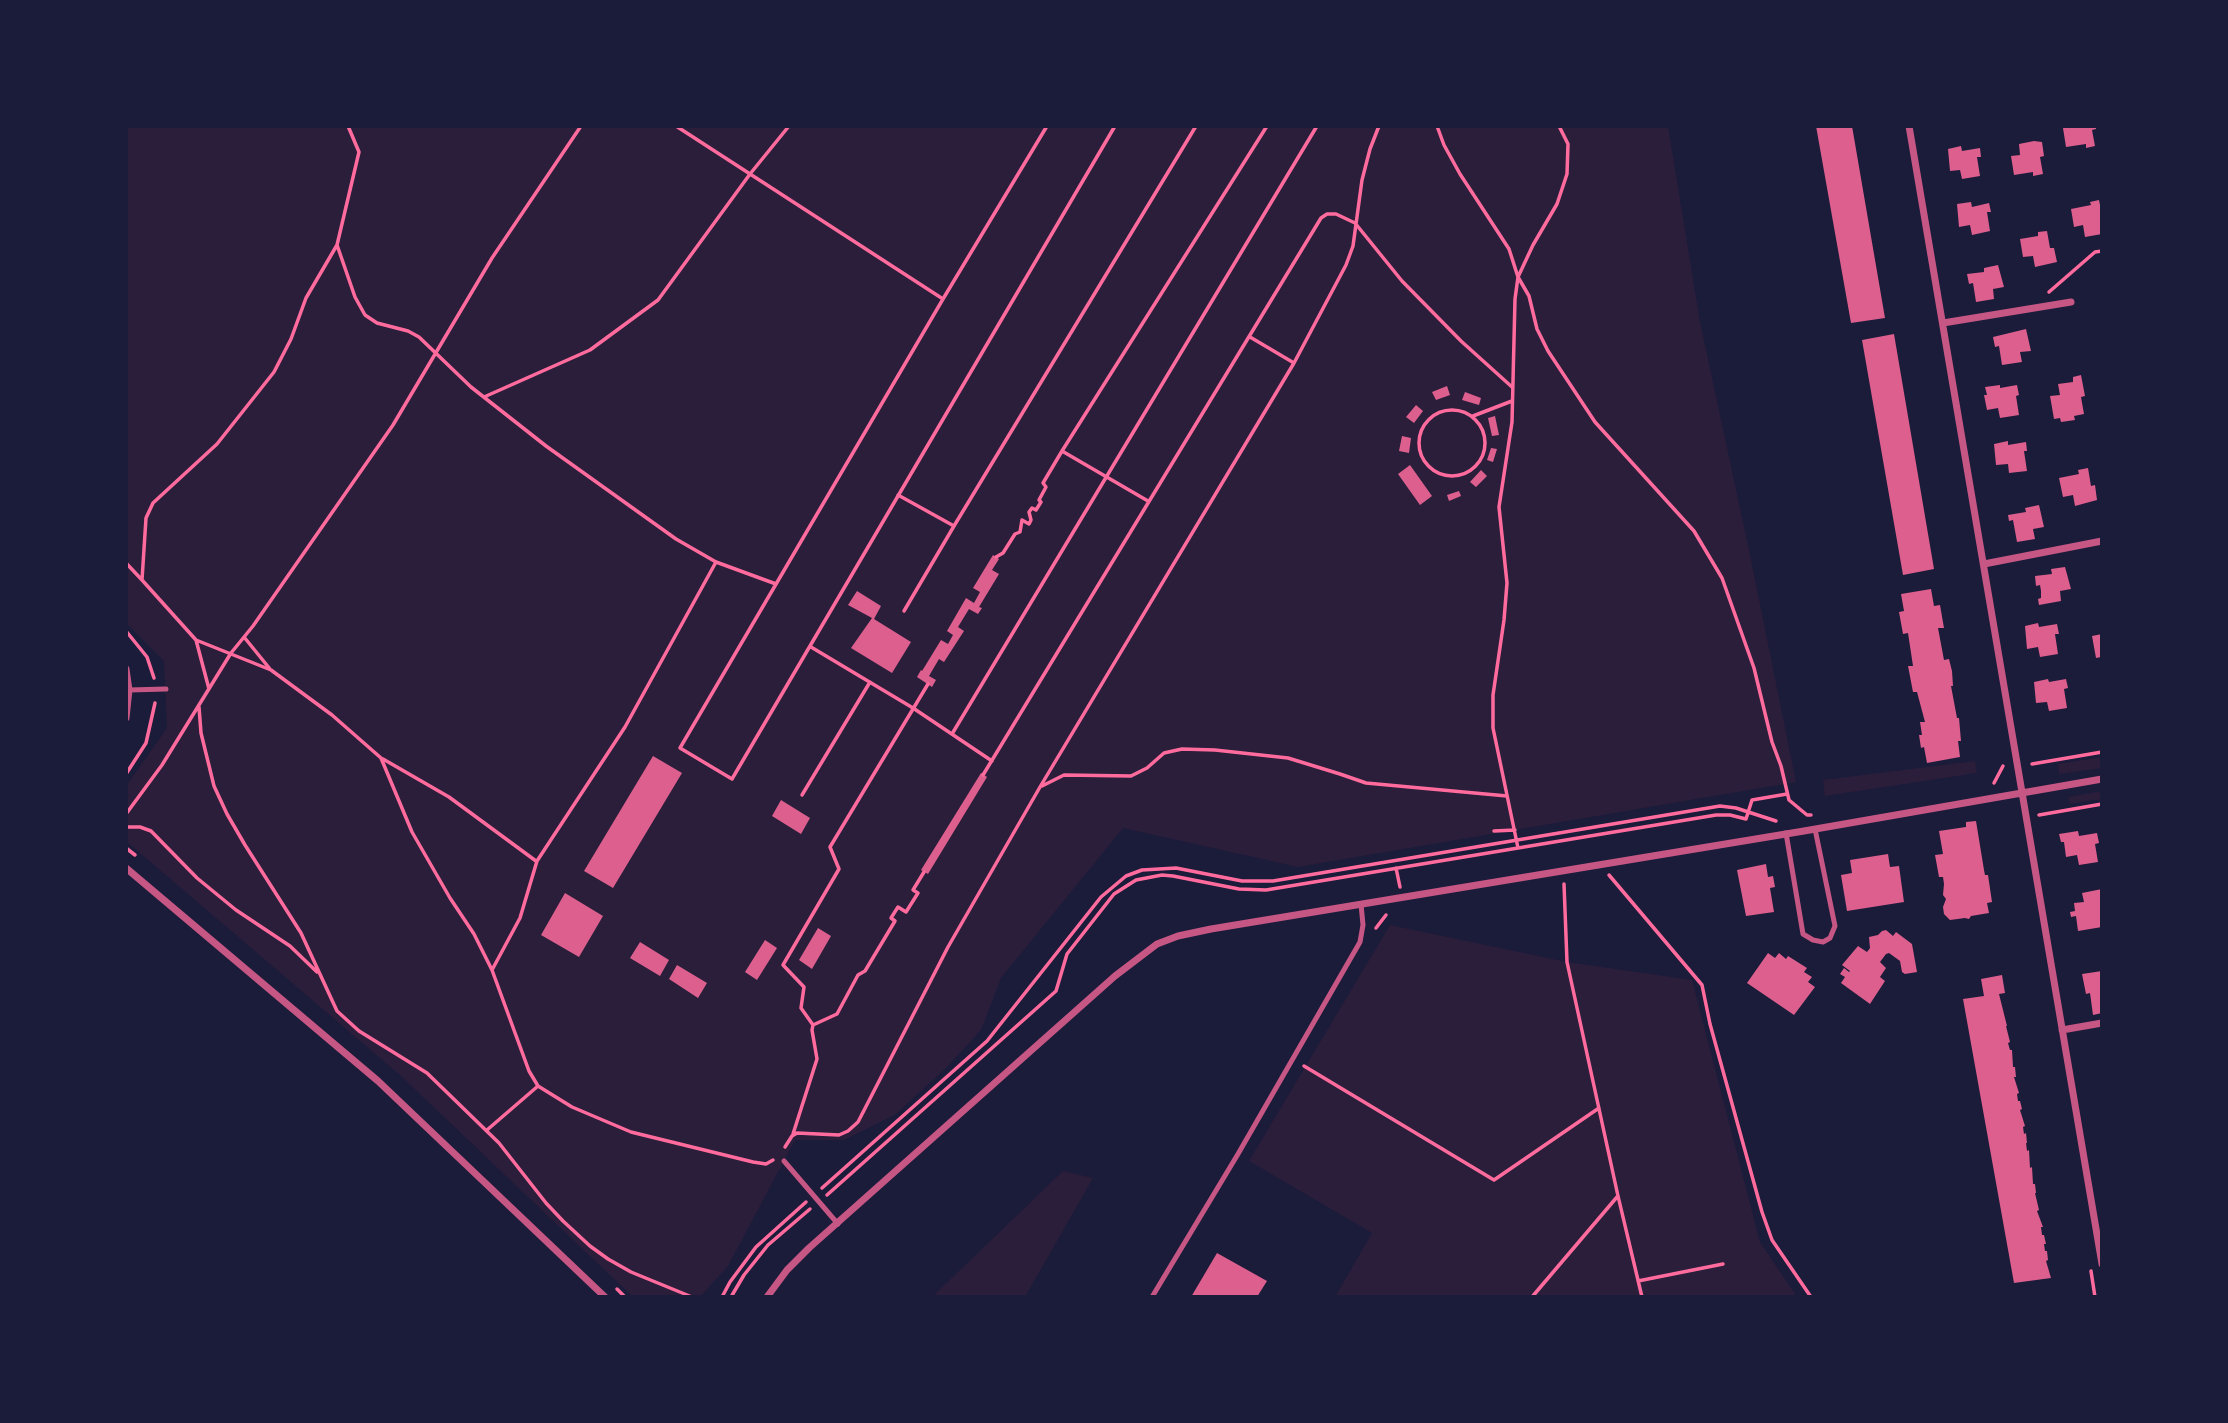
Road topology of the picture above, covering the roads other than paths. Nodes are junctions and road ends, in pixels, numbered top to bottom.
1 (1909, 126) edge
2 (2071, 302) dead end
3 (1943, 323) junction
4 (2102, 541) edge
5 (1984, 564) junction
6 (126, 669) edge
7 (166, 689) dead end
8 (129, 690) junction
9 (126, 718) edge
10 (2102, 779) edge
11 (2023, 793) junction
12 (1815, 829) junction
13 (1786, 833) junction
14 (126, 868) edge
15 (1361, 904) junction
16 (2102, 1023) edge
17 (2062, 1030) junction
18 (781, 1159) road end
19 (838, 1224) junction
20 (2102, 1264) edge
21 (605, 1297) edge
22 (767, 1297) edge
23 (1152, 1297) edge

1 - 3 street
2 - 3 street
3 - 5 street
4 - 5 street
5 - 11 street
6 - 8 street
7 - 8 lane
8 - 9 street
10 - 11 street
11 - 12 street
11 - 17 street
12 - 13 street
12 - 13 lane
13 - 15 street
14 - 21 street
15 - 19 street
15 - 23 lane
16 - 17 street
17 - 20 street
18 - 19 lane
19 - 22 street

